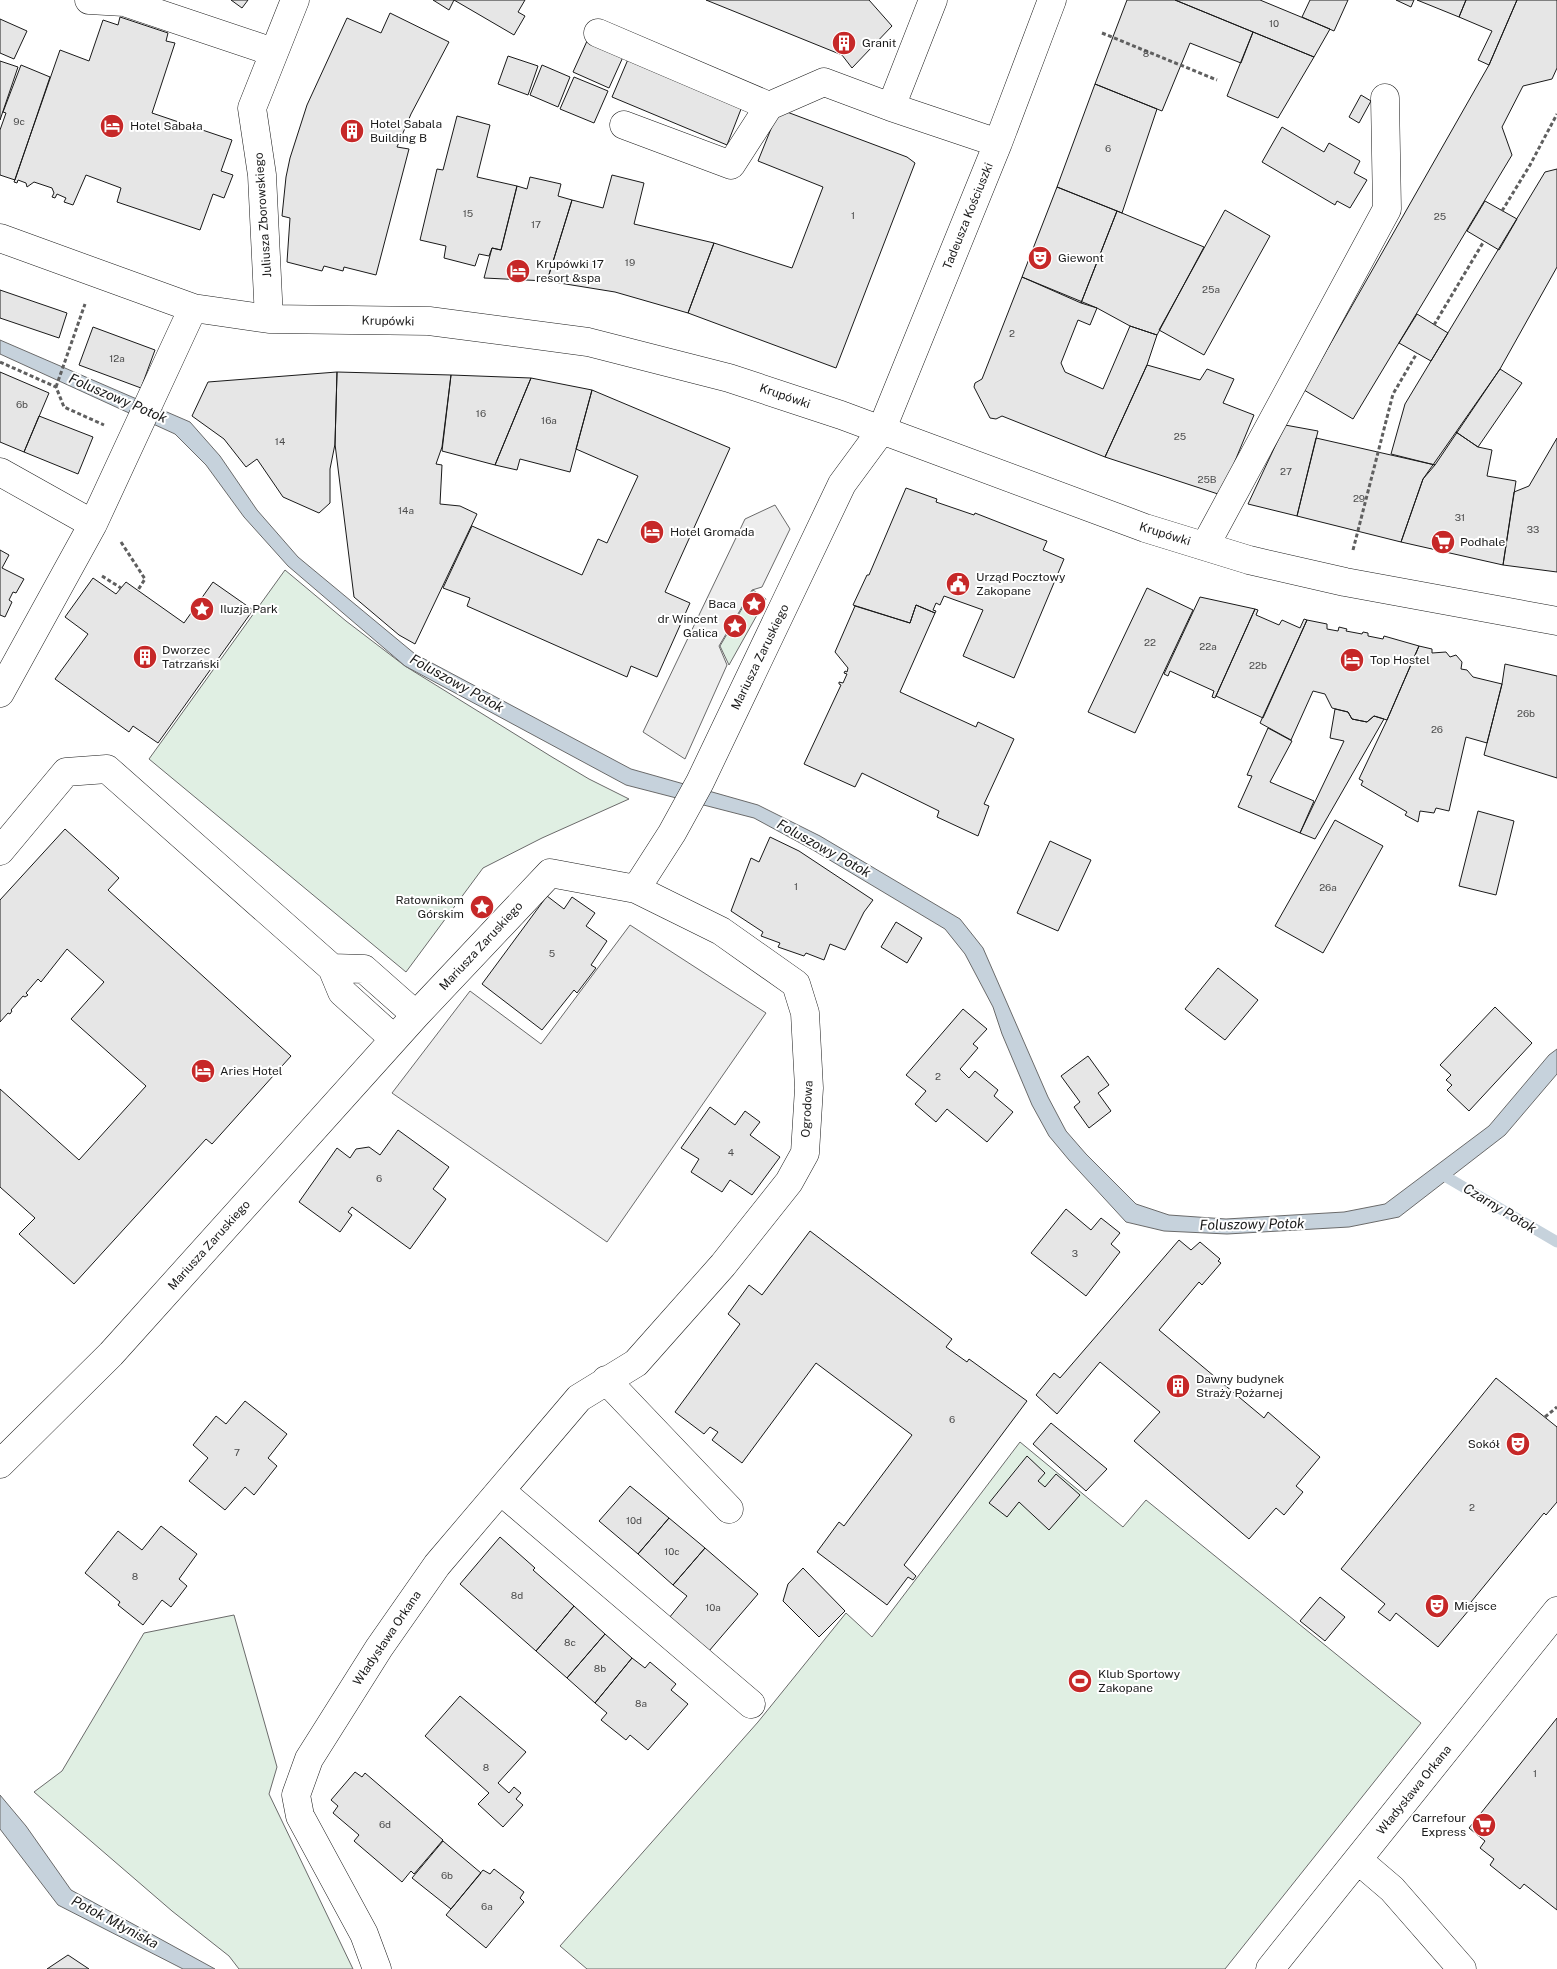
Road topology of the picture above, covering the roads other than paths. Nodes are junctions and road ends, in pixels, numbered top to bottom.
1 (89, 0) edge
2 (295, 0) edge
3 (933, 0) edge
4 (1052, 0) edge
5 (598, 33) dead end
6 (273, 52) junction
7 (1386, 98) dead end
8 (769, 106) junction
9 (891, 107) junction
10 (624, 125) dead end
11 (998, 143) junction
12 (0, 238) edge
13 (193, 308) junction
14 (269, 319) junction
15 (881, 431) junction
16 (0, 472) edge
17 (96, 517) junction
18 (1205, 546) junction
19 (1557, 622) edge
20 (0, 693) edge
21 (0, 851) edge
22 (636, 888) junction
23 (332, 968) junction
24 (416, 1015) junction
25 (394, 1039) junction
26 (636, 1363) joint
27 (606, 1380) junction
28 (0, 1464) edge
29 (501, 1491) junction
30 (729, 1509) dead end
31 (1557, 1612) edge
32 (751, 1704) dead end
33 (1358, 1860) junction
34 (377, 1969) edge
35 (1270, 1969) edge
36 (1462, 1969) edge

1 - 6 street
2 - 6 street, Juliusza Zborowskiego
3 - 9 street
4 - 11 street, Tadeusza Kościuszki
5 - 8 street
6 - 14 street, Juliusza Zborowskiego
7 - 18 street
8 - 9 street
8 - 10 street
9 - 11 street
11 - 15 street, Tadeusza Kościuszki
12 - 13 street, Krupówki
13 - 14 street, Krupówki
13 - 17 street
14 - 15 street, Krupówki
15 - 18 street, Krupówki
15 - 22 street, Mariusza Zaruskiego
16 - 17 street
17 - 20 street
18 - 19 street, Krupówki
21 - 23 street
22 - 24 street, Mariusza Zaruskiego
22 - 26 street, Ogrodowa
23 - 24 street
23 - 25 street
24 - 25 street, Mariusza Zaruskiego
25 - 28 street, Mariusza Zaruskiego
26 - 27 street, Władysława Orkana
27 - 29 street, Władysława Orkana
27 - 30 street
29 - 32 street
29 - 34 street, Władysława Orkana
31 - 33 street, Władysława Orkana
33 - 35 street, Władysława Orkana
33 - 36 street

